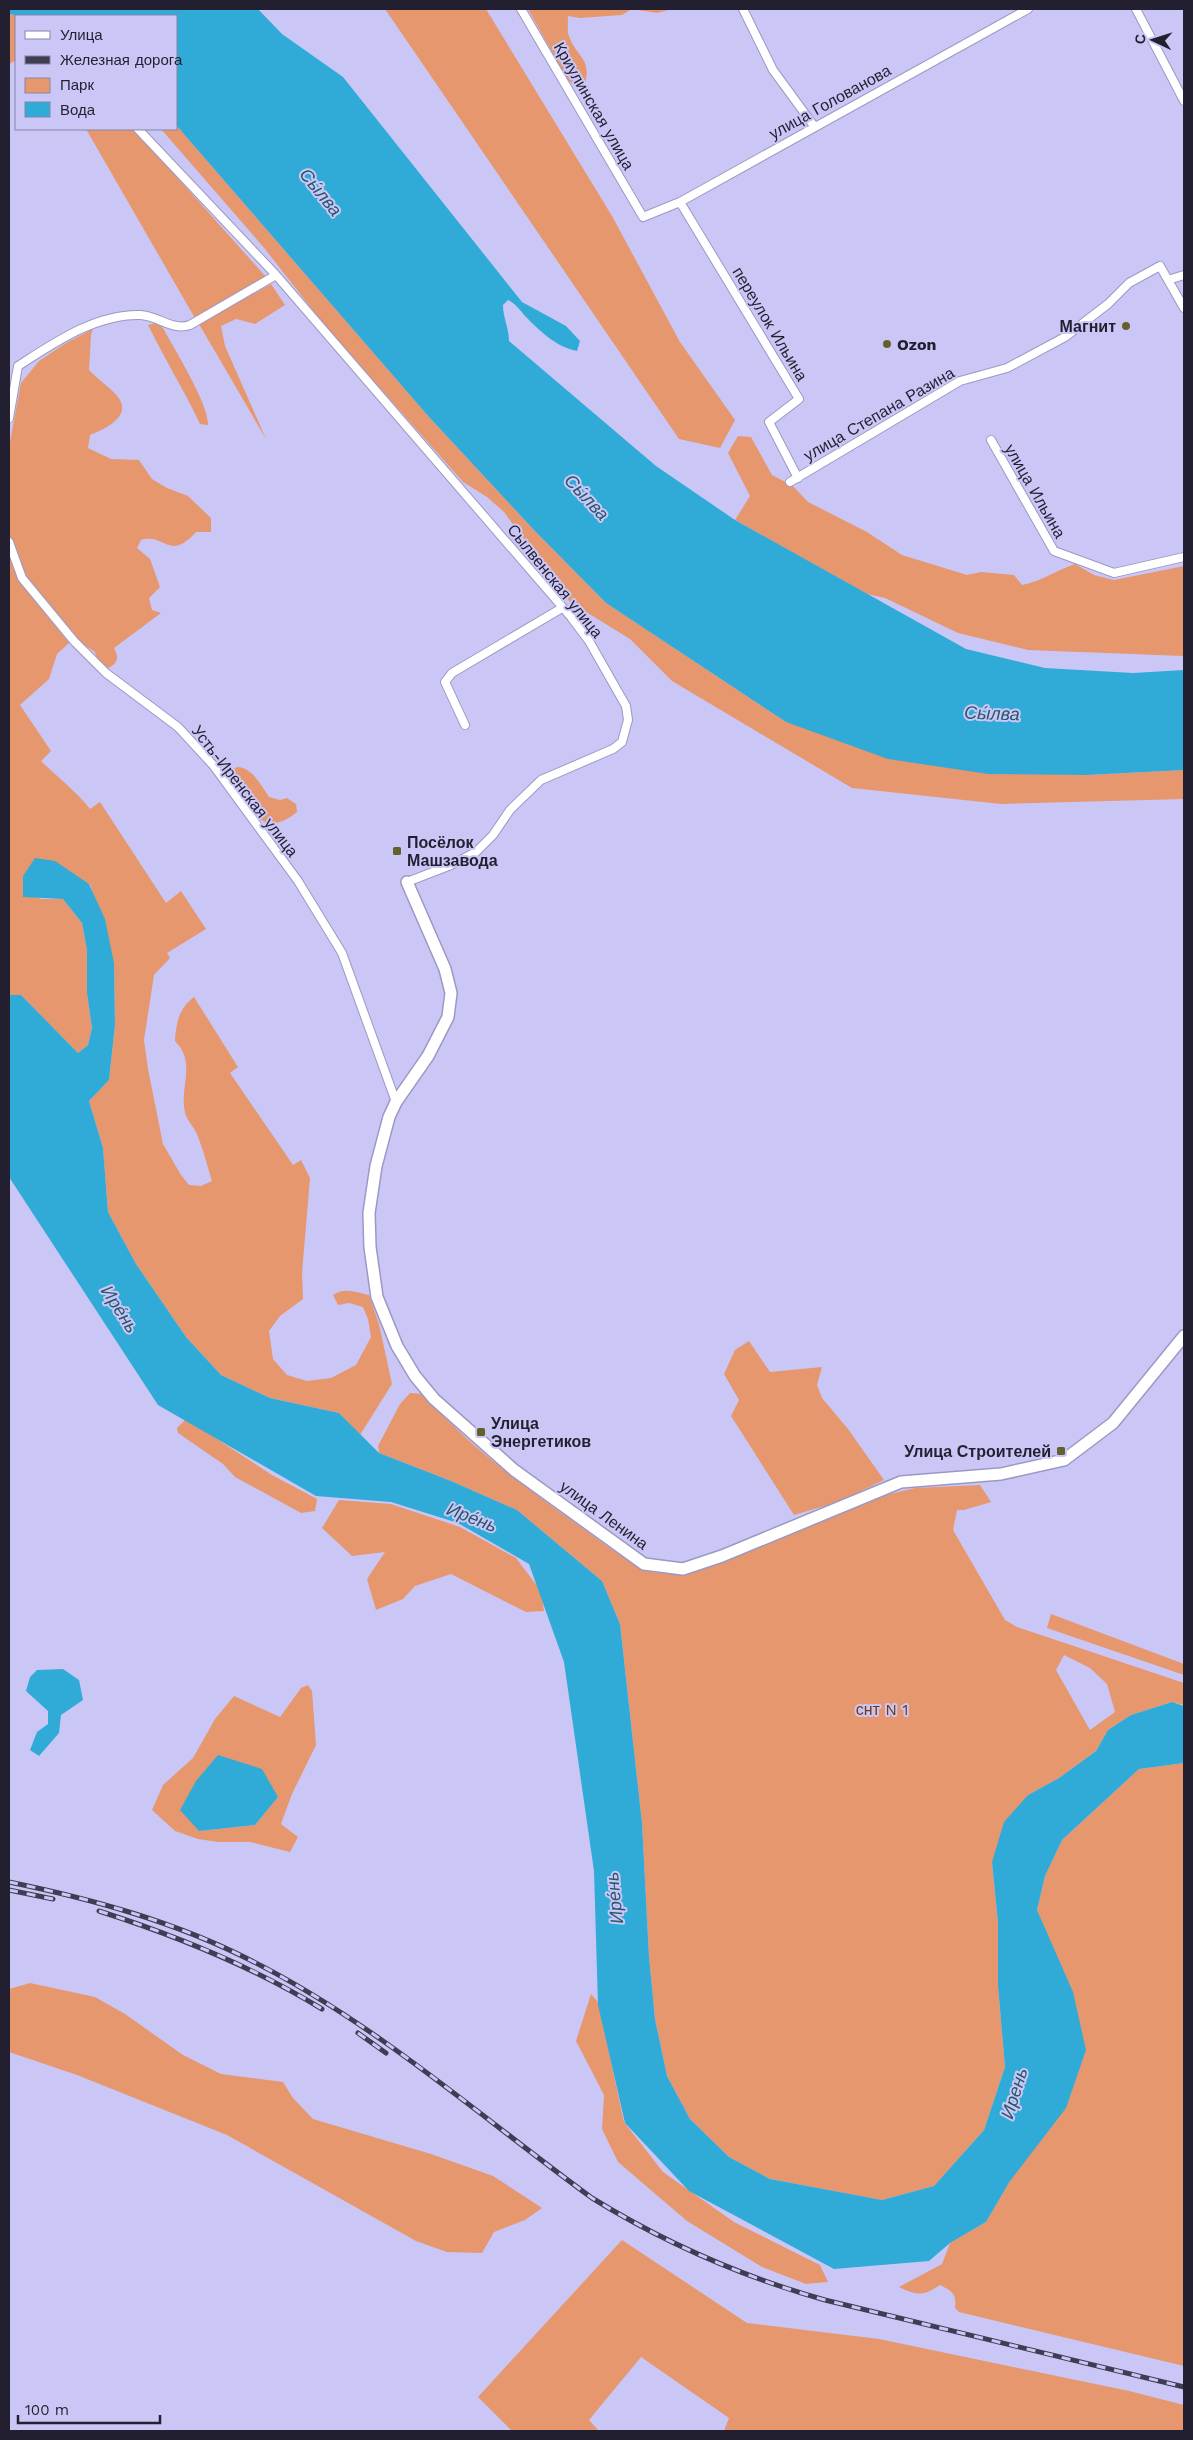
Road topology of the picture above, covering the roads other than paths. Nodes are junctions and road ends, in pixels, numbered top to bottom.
1 (521, 9) edge
2 (743, 9) edge
3 (1028, 9) edge
4 (1136, 9) edge
5 (1184, 101) edge
6 (814, 126) junction
7 (139, 130) edge
8 (680, 202) junction
9 (643, 217) joint
10 (276, 275) junction
11 (1184, 275) edge
12 (1168, 280) junction
13 (1184, 308) edge
14 (9, 418) edge
15 (991, 440) dead end
16 (794, 480) joint
17 (9, 542) edge
18 (1184, 557) edge
19 (562, 608) junction
20 (464, 725) dead end
21 (407, 882) joint
22 (396, 1102) junction
23 (1184, 1336) edge

1 - 9 street, Криулинская улица
2 - 6 street
3 - 6 street, улица Голованова
4 - 5 street
6 - 8 street, улица Голованова
7 - 10 street, Сылвенская улица
8 - 9 street, улица Голованова
8 - 16 street, переулок Ильина
10 - 14 street
10 - 19 street, Сылвенская улица
11 - 12 street
12 - 13 street
12 - 16 street, улица Степана Разина
15 - 18 street, улица Ильина
17 - 22 street, Усть-Иренская улица
19 - 20 street
19 - 21 street, Сылвенская улица
21 - 22 street
22 - 23 street, улица Ленина

